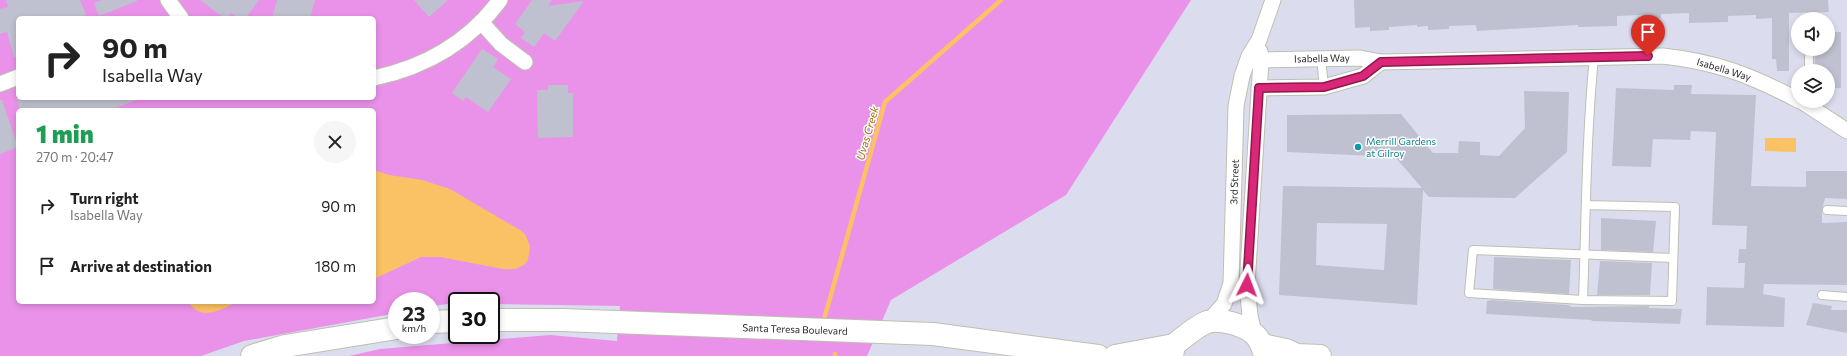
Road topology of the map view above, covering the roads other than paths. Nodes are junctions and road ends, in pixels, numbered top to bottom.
1 (168, 0) edge
2 (500, 0) edge
3 (1273, 0) edge
4 (179, 16) edge
5 (482, 22) junction
6 (1259, 40) junction
7 (1594, 57) junction
8 (1810, 57) dead end
9 (1321, 58) junction
10 (1261, 60) junction
11 (525, 62) dead end
12 (1381, 62) junction
13 (1810, 64) edge
14 (376, 77) edge
15 (16, 78) edge
16 (0, 84) edge
17 (1324, 87) junction
18 (1259, 88) junction
19 (1791, 96) edge
20 (1811, 108) edge
21 (1847, 131) edge
22 (1586, 205) junction
23 (1827, 210) dead end
24 (1847, 211) edge
25 (1585, 254) junction
26 (1673, 258) junction
27 (1822, 295) dead end
28 (1847, 297) edge
29 (1583, 300) junction
30 (500, 320) edge
31 (1208, 322) junction
32 (388, 329) edge
33 (1260, 345) edge
34 (1173, 351) edge
35 (252, 356) edge
36 (1098, 356) edge
37 (1115, 356) edge
38 (1320, 356) edge

1 - 4 street
2 - 5 street
3 - 6 street, 3rd Street
5 - 11 street
5 - 14 street
6 - 10 street, 3rd Street
6 - 31 street, 3rd Street
7 - 12 street, Isabella Way
7 - 19 street, Isabella Way
7 - 22 lane
8 - 13 lane
9 - 10 street, Isabella Way
9 - 12 street, Isabella Way
9 - 17 lane
10 - 18 street, 3rd Street
12 - 17 street
15 - 16 street
17 - 18 street
18 - 33 street, 3rd Street
20 - 21 street, Isabella Way
22 - 25 lane
22 - 26 lane
23 - 24 lane
25 - 26 lane
25 - 29 lane
25 - 29 lane
26 - 29 lane
27 - 28 lane
30 - 36 main road, Santa Teresa Boulevard
31 - 33 main road
31 - 34 main road
32 - 35 main road
33 - 38 main road
34 - 37 main road

